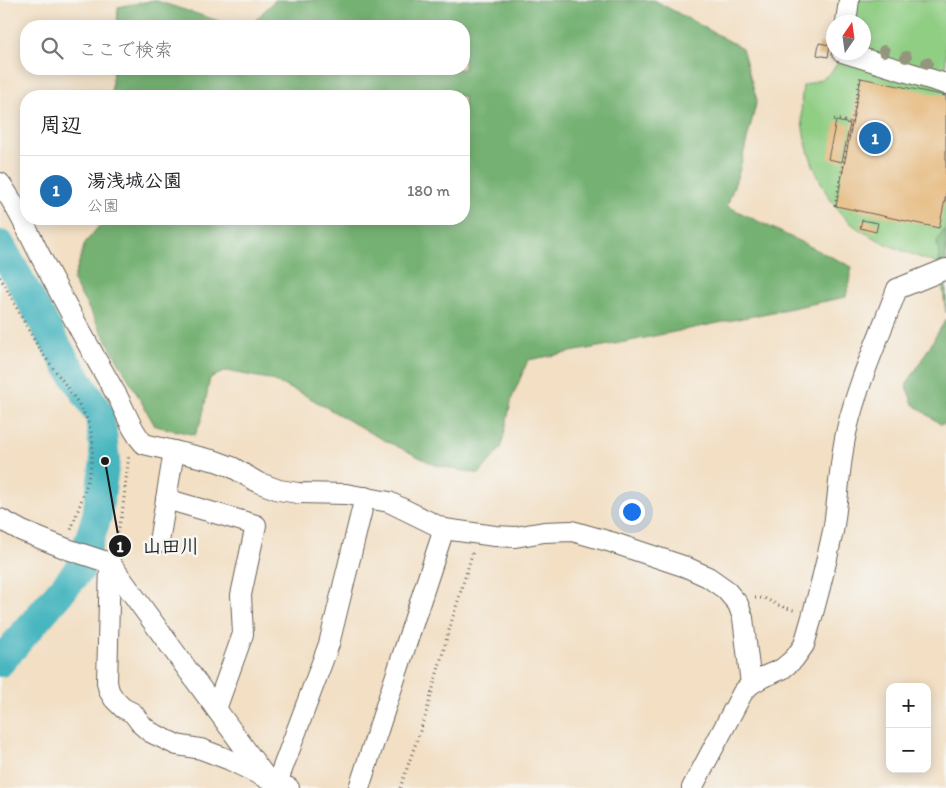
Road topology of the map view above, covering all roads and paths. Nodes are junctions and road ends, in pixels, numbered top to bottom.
1 (849, 0) edge
2 (847, 15) edge
3 (864, 60) joint
4 (946, 84) edge
5 (834, 119) dead end
6 (852, 124) junction
7 (0, 183) edge
8 (835, 206) dead end
9 (20, 217) edge
10 (24, 225) edge
11 (946, 269) edge
12 (0, 277) edge
13 (132, 429) junction
14 (174, 451) junction
15 (365, 497) junction
16 (166, 499) junction
17 (0, 519) edge
18 (444, 529) junction
19 (478, 534) junction
20 (159, 542) dead end
21 (66, 548) junction
22 (107, 562) junction
23 (738, 604) junction
24 (812, 616) junction
25 (751, 684) junction
26 (216, 709) junction
27 (278, 783) edge
28 (359, 788) edge
29 (400, 788) edge
30 (692, 788) edge

1 - 2 street
3 - 4 street
3 - 6 path
5 - 6 path
6 - 8 path
7 - 9 street
10 - 13 street
11 - 24 street
12 - 21 path
13 - 14 street
13 - 22 path
14 - 15 street
14 - 16 street
15 - 18 street
15 - 27 street
16 - 20 street
16 - 26 street
17 - 21 street
18 - 19 street
18 - 28 street
19 - 23 street
19 - 29 path
21 - 22 street
22 - 26 street
22 - 27 street
23 - 24 path
23 - 25 street
24 - 25 street
25 - 30 street
26 - 27 street

